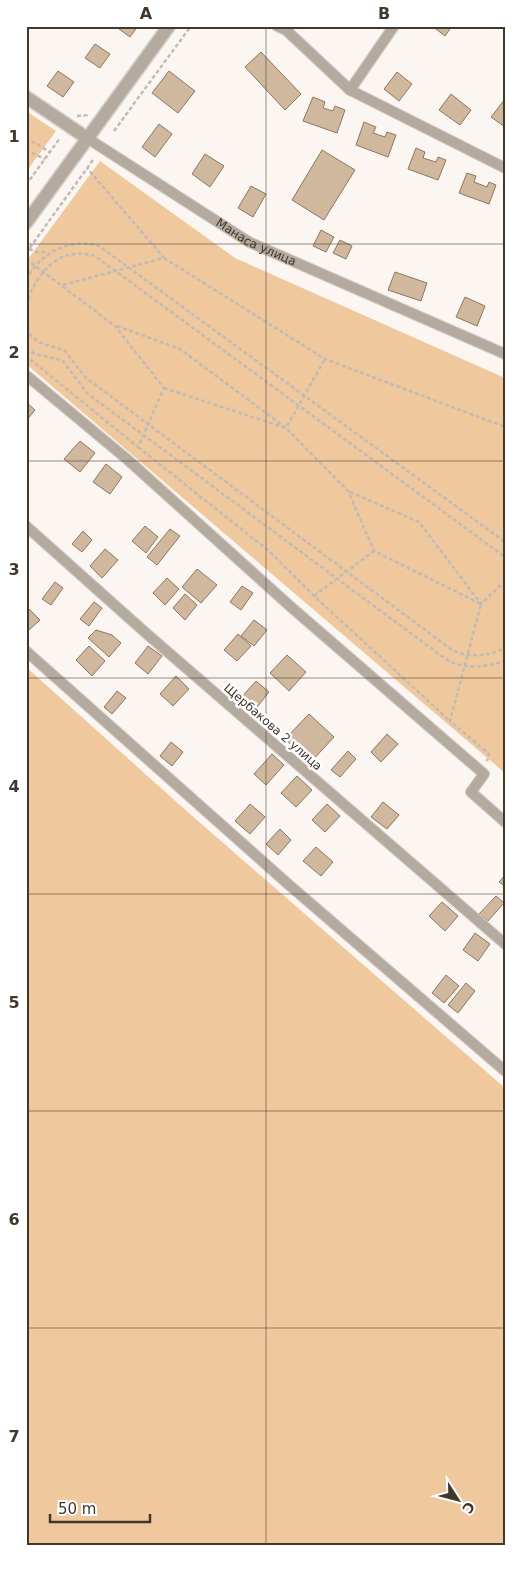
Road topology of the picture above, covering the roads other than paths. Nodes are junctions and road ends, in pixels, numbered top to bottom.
1 (169, 26) edge
2 (277, 26) edge
3 (394, 26) edge
4 (350, 90) junction
5 (26, 97) edge
6 (87, 138) junction
7 (505, 168) edge
8 (26, 223) edge
9 (505, 354) edge
10 (26, 375) edge
11 (26, 526) edge
12 (26, 651) edge
13 (505, 822) edge
14 (505, 944) edge
15 (505, 1071) edge

1 - 6 street
2 - 4 street
3 - 4 street
4 - 7 street
5 - 6 street, Манаса улица
6 - 8 street
6 - 9 street, Манаса улица
10 - 13 street
11 - 14 street, Щербакова 2 улица
12 - 15 street

